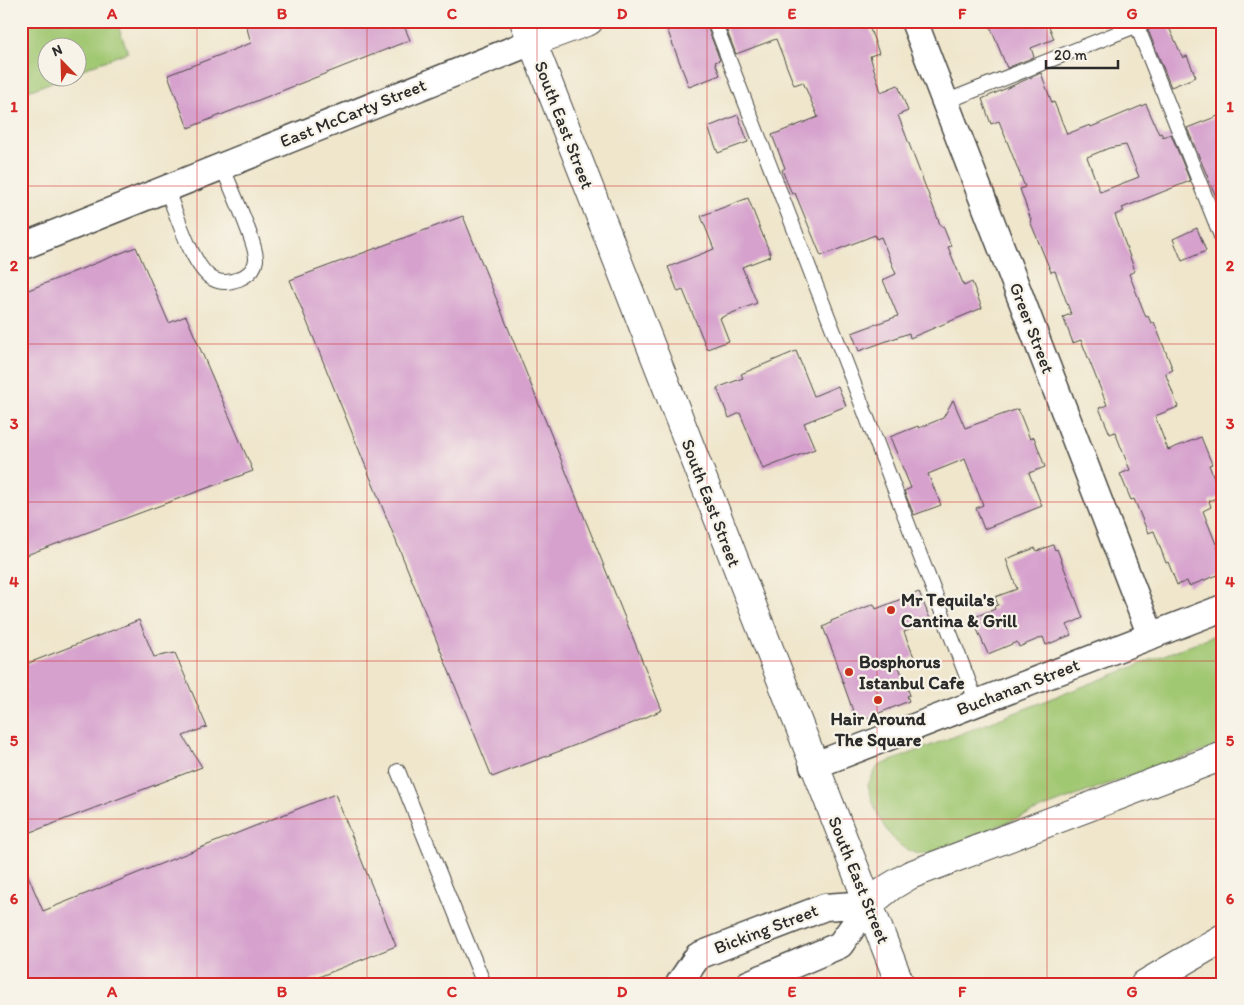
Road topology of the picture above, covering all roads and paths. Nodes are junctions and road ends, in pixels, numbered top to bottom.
1 (589, 21) edge
2 (714, 21) edge
3 (914, 21) edge
4 (1143, 24) edge
5 (528, 32) edge
6 (945, 102) junction
7 (222, 166) junction
8 (166, 188) junction
9 (1223, 241) edge
10 (21, 247) edge
11 (1223, 608) edge
12 (1151, 636) junction
13 (977, 703) junction
14 (1223, 756) edge
15 (813, 766) junction
16 (398, 771) dead end
17 (869, 904) junction
18 (1223, 938) edge
19 (484, 984) edge
20 (679, 984) edge
21 (748, 984) edge
22 (900, 984) edge
23 (1145, 984) edge

1 - 5 main road, East McCarty Street
2 - 13 lane
3 - 6 street, Greer Street
4 - 6 lane
4 - 9 lane
5 - 7 street, East McCarty Street
5 - 15 main road, South East Street
6 - 12 street, Greer Street
7 - 8 street, East McCarty Street
7 - 8 lane
8 - 10 street, East McCarty Street
11 - 12 street, Buchanan Street
12 - 13 street, Buchanan Street
13 - 15 street, Buchanan Street
14 - 17 main road
15 - 17 main road, South East Street
16 - 19 lane
17 - 20 street, Bicking Street
17 - 21 street
17 - 22 main road, South East Street
18 - 23 main road

